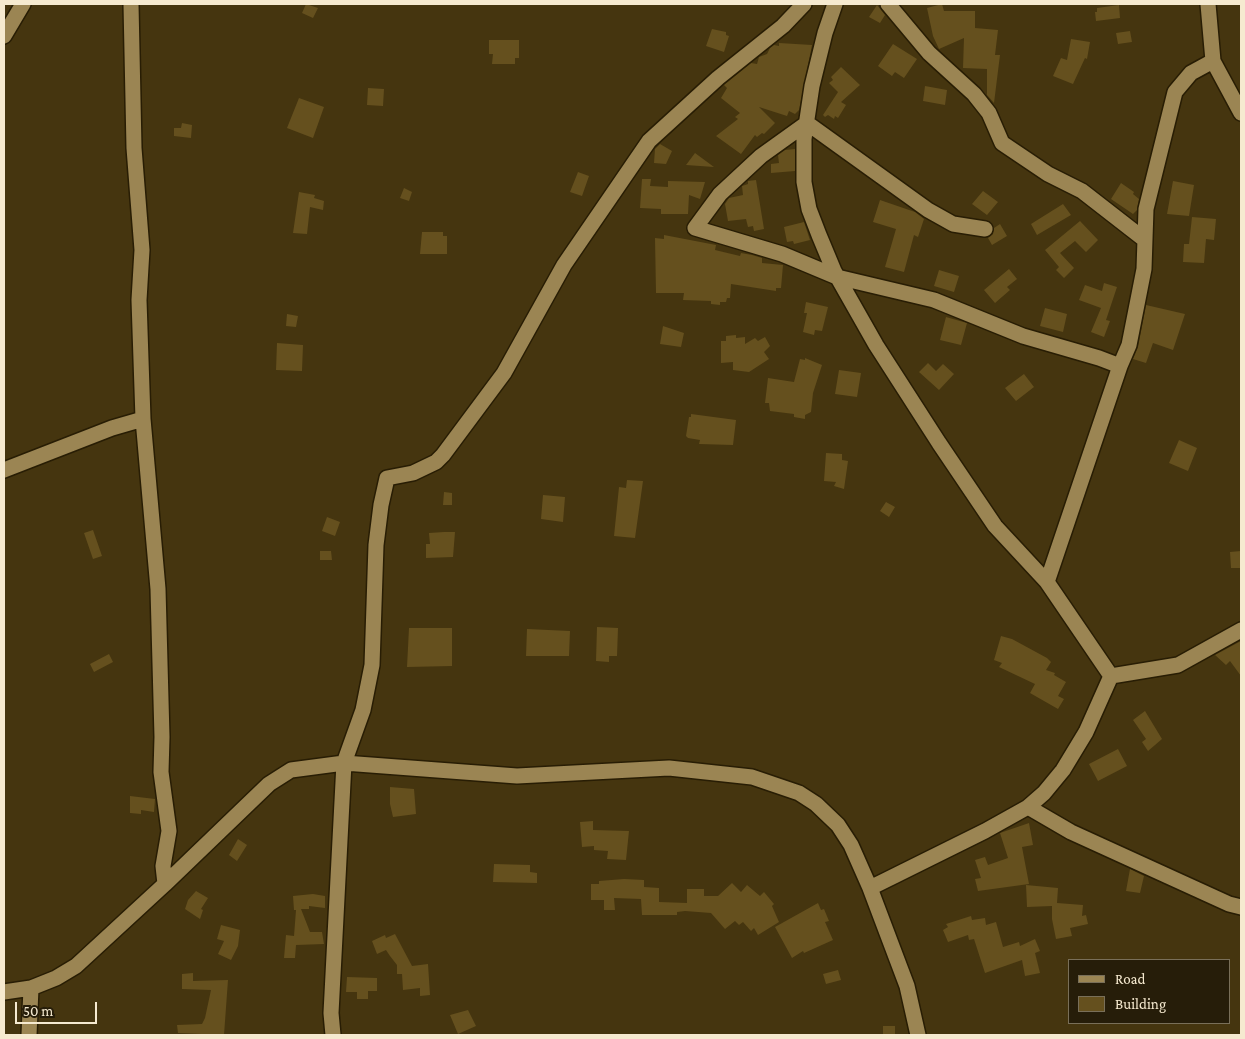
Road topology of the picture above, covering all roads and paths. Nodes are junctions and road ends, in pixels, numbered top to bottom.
1 (23, 4) edge
2 (131, 4) edge
3 (804, 4) edge
4 (835, 4) edge
5 (888, 4) edge
6 (1208, 4) edge
7 (4, 36) edge
8 (1213, 62) junction
9 (1241, 113) edge
10 (807, 123) junction
11 (985, 229) dead end
12 (1145, 240) junction
13 (837, 277) junction
14 (1120, 366) junction
15 (144, 419) junction
16 (4, 470) edge
17 (1047, 582) junction
18 (1241, 630) edge
19 (1111, 676) junction
20 (344, 763) junction
21 (1028, 807) junction
22 (166, 884) junction
23 (870, 888) junction
24 (1241, 907) edge
25 (31, 988) junction
26 (4, 992) edge
27 (29, 1035) edge
28 (333, 1035) edge
29 (918, 1035) edge

1 - 7 street
2 - 15 street
3 - 20 street
4 - 10 street
5 - 12 street
6 - 8 street
8 - 9 street
8 - 12 street
10 - 11 street
10 - 13 street
10 - 13 street
12 - 14 street
13 - 14 street
13 - 17 street
14 - 17 street
15 - 16 street
15 - 22 street
17 - 19 street
18 - 19 street
19 - 21 street
20 - 22 street
20 - 23 street
20 - 28 street
21 - 23 street
21 - 24 street
22 - 25 street
23 - 29 street
25 - 26 street
25 - 27 street

